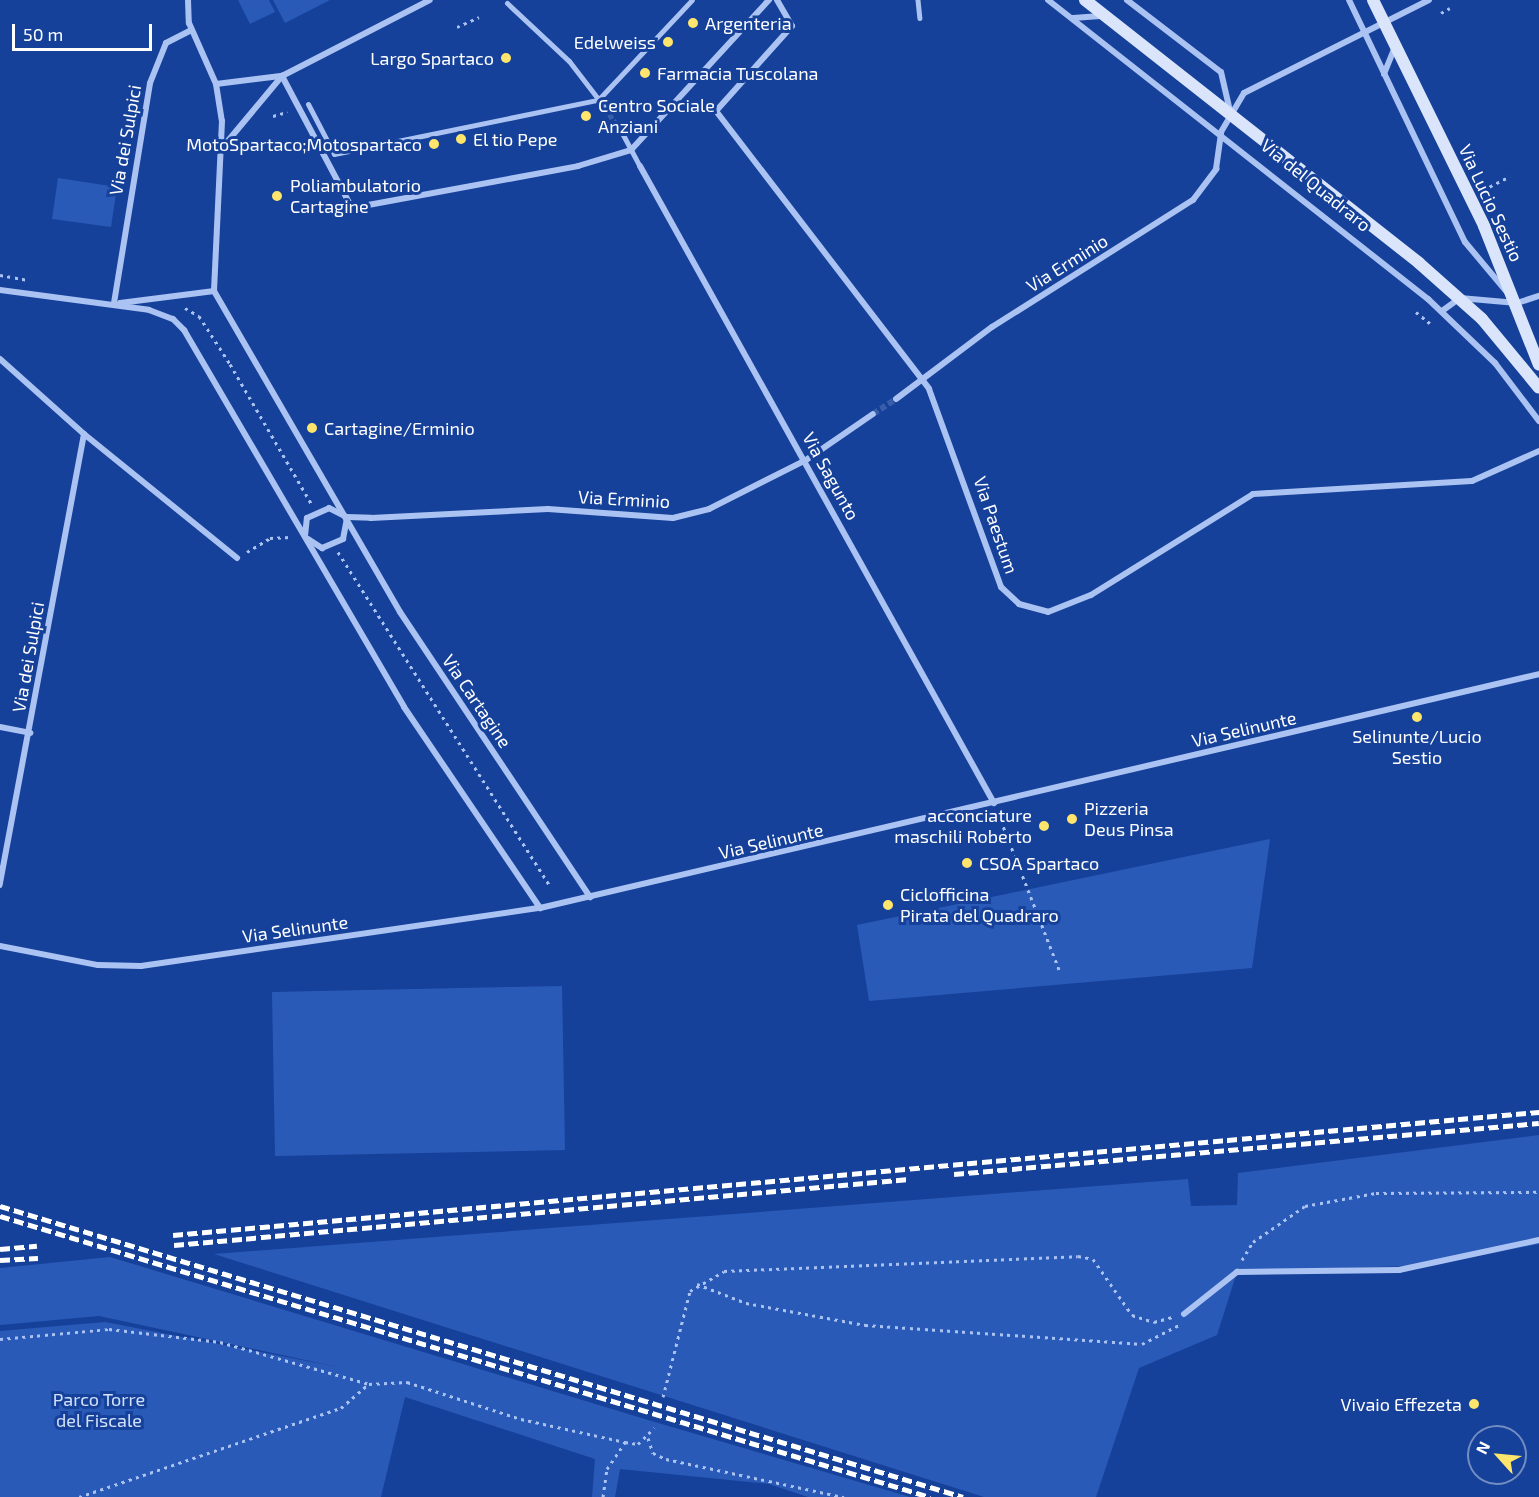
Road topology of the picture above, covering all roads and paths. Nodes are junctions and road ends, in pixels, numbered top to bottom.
1 (188, 0) edge
2 (430, 0) edge
3 (692, 0) edge
4 (769, 0) edge
5 (777, 0) edge
6 (1048, 0) edge
7 (1084, 0) edge
8 (1127, 0) edge
9 (1349, 0) edge
10 (1373, 0) edge
11 (1429, 0) edge
12 (917, 2) edge
13 (507, 3) dead end
14 (1450, 8) dead end
15 (1442, 13) dead end
16 (1106, 16) junction
17 (478, 17) dead end
18 (920, 18) dead end
19 (1072, 18) junction
20 (1383, 24) junction
21 (457, 27) dead end
22 (191, 30) junction
23 (1364, 33) junction
24 (1395, 48) junction
25 (1384, 74) junction
26 (282, 76) junction
27 (216, 84) junction
28 (598, 100) junction
29 (308, 105) dead end
30 (605, 108) tunnel mouth
31 (1231, 113) junction
32 (621, 131) tunnel mouth
33 (1221, 132) junction
34 (222, 148) junction
35 (631, 150) junction
36 (640, 166) joint
37 (1510, 176) dead end
38 (1476, 194) dead end
39 (0, 290) edge
40 (214, 291) junction
41 (1539, 296) edge
42 (1460, 298) junction
43 (114, 303) junction
44 (1517, 303) junction
45 (1442, 311) junction
46 (1416, 312) dead end
47 (199, 316) dead end
48 (1432, 325) dead end
49 (0, 359) edge
50 (1539, 365) edge
51 (920, 375) junction
52 (1539, 388) edge
53 (896, 399) tunnel mouth
54 (873, 414) tunnel mouth
55 (1539, 422) edge
56 (84, 435) junction
57 (1539, 451) edge
58 (806, 460) junction
59 (310, 501) dead end
60 (347, 517) junction
61 (305, 537) junction
62 (338, 552) dead end
63 (237, 558) joint
64 (1539, 674) edge
65 (0, 727) edge
66 (30, 733) junction
67 (994, 803) junction
68 (0, 885) edge
69 (549, 885) dead end
70 (590, 897) junction
71 (540, 908) junction
72 (0, 946) edge
73 (1060, 972) dead end
74 (1539, 1192) edge
75 (1539, 1239) edge
76 (1237, 1272) junction
77 (698, 1284) junction
78 (1184, 1314) junction
79 (0, 1339) edge
80 (369, 1384) junction
81 (663, 1397) dead end
82 (654, 1428) dead end
83 (648, 1438) junction
84 (625, 1442) junction
85 (79, 1497) edge
86 (603, 1497) edge
87 (844, 1497) edge

1 - 22 street
2 - 26 street
3 - 28 street
4 - 35 street
5 - 51 street, Via Paestum
6 - 19 street, Via del Quadraro
7 - 16 main road, Via del Quadraro
8 - 31 street
9 - 23 street, Via Lucio Sestio
10 - 20 main road, Via Lucio Sestio
11 - 20 street
12 - 18 lane
13 - 28 street
14 - 15 path
16 - 19 street
16 - 31 main road, Via del Quadraro
17 - 21 path
19 - 33 street, Via del Quadraro
20 - 23 street
20 - 24 main road, Via Lucio Sestio
22 - 27 street
22 - 43 street, Via dei Sulpici
23 - 25 street, Via Lucio Sestio
23 - 31 street
24 - 25 street
24 - 44 main road, Via Lucio Sestio
25 - 44 street, Via Lucio Sestio
26 - 27 street
26 - 34 street
26 - 35 street
27 - 34 street
28 - 29 street
28 - 30 street
31 - 33 street
31 - 42 main road, Via del Quadraro
32 - 35 street
33 - 45 street, Via del Quadraro
33 - 51 street, Via Erminio
34 - 40 street
35 - 36 street
36 - 58 street, Via Sagunto
37 - 38 path
39 - 43 street
40 - 43 street
40 - 60 street, Via Cartagine
41 - 44 street
42 - 44 street
42 - 45 street
42 - 52 main road, Via del Quadraro
43 - 61 street
44 - 50 main road
45 - 55 street, Via del Quadraro
46 - 48 path
47 - 59 path
49 - 56 street
51 - 53 street, Via Erminio
51 - 57 street, Via Paestum
54 - 58 street, Via Erminio
56 - 63 street
56 - 66 street, Via dei Sulpici
58 - 60 street, Via Erminio
58 - 67 street, Via Sagunto
60 - 61 street
60 - 61 street
60 - 70 street, Via Cartagine
61 - 63 path
61 - 71 street
62 - 69 path
64 - 67 street, Via Selinunte
65 - 66 street
66 - 68 street, Via dei Sulpici
67 - 70 street, Via Selinunte
67 - 73 path
70 - 71 street, Via Selinunte
71 - 72 street, Via Selinunte
74 - 76 path
75 - 76 street
76 - 78 street
77 - 78 path
77 - 78 path
77 - 81 path
79 - 80 path
80 - 84 path
80 - 85 path
82 - 83 path
83 - 84 path
83 - 87 path
84 - 86 path

